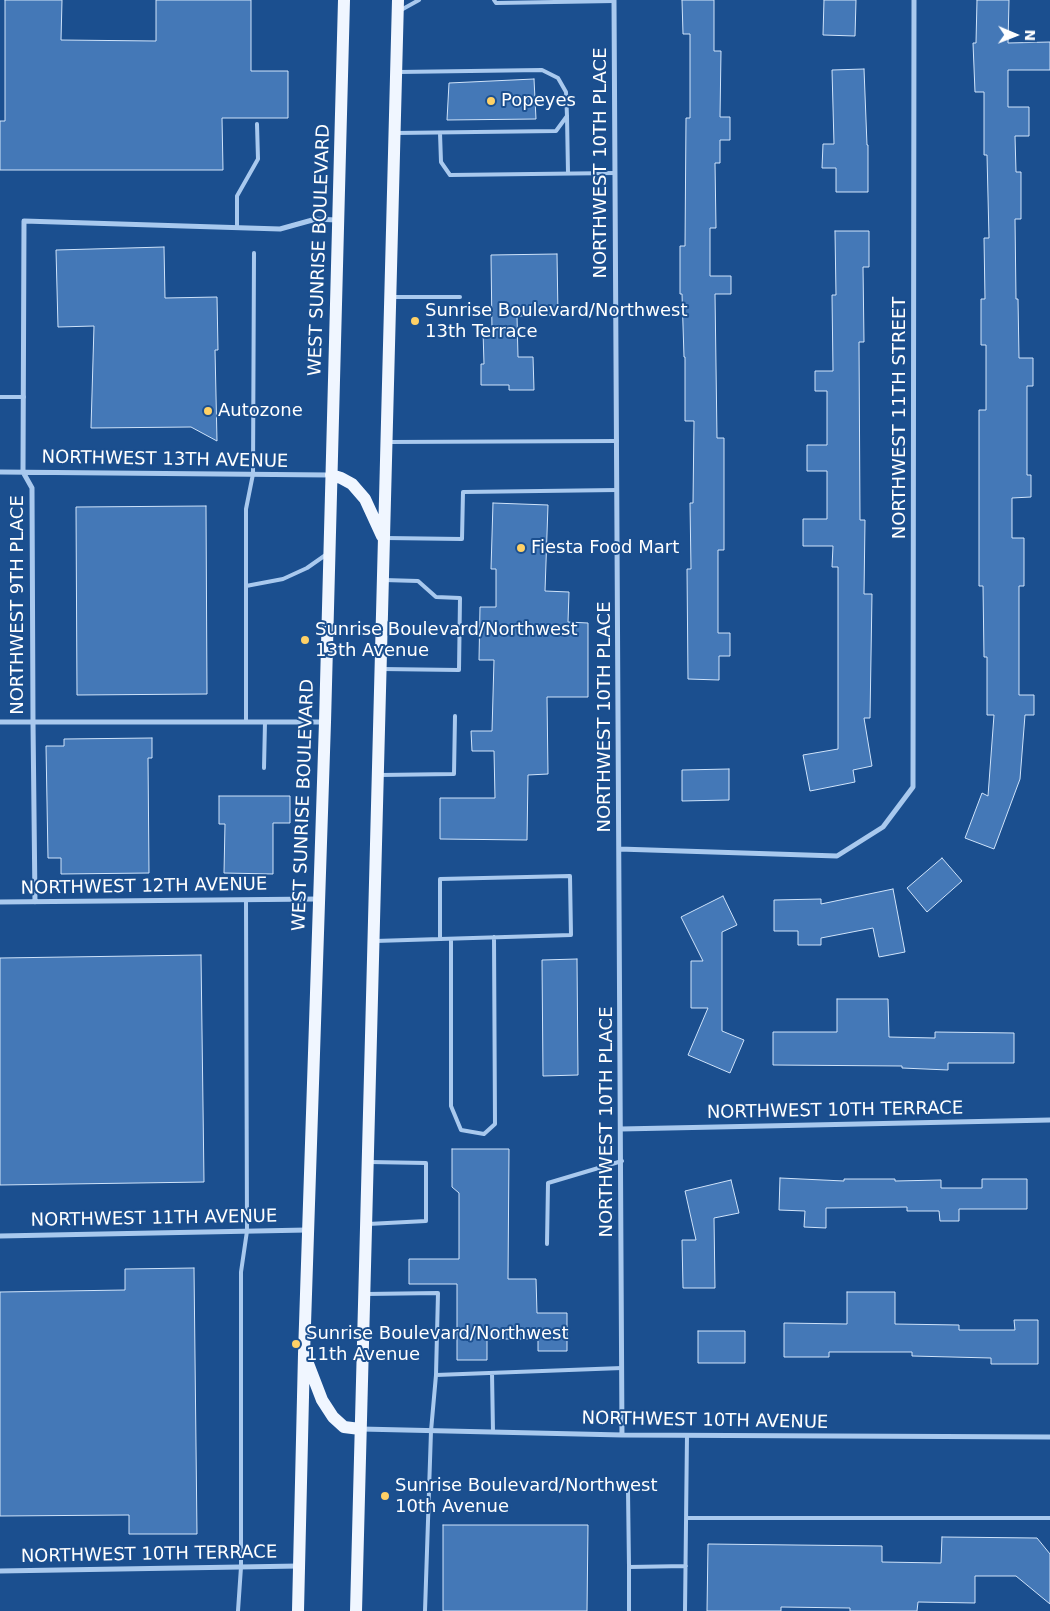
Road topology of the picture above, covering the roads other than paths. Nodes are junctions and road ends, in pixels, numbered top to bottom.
1 (344, 0) edge
2 (419, 0) edge
3 (494, 0) edge
4 (614, 0) edge
5 (914, 0) edge
6 (397, 6) edge
7 (395, 72) junction
8 (567, 116) junction
9 (258, 124) dead end
10 (394, 133) junction
11 (440, 133) junction
12 (568, 173) junction
13 (615, 173) junction
14 (338, 220) junction
15 (237, 227) junction
16 (254, 253) dead end
17 (460, 297) dead end
18 (390, 298) junction
19 (0, 397) edge
20 (24, 397) junction
21 (617, 441) junction
22 (386, 442) junction
23 (0, 472) edge
24 (23, 472) junction
25 (253, 474) junction
26 (331, 476) junction
27 (617, 490) junction
28 (383, 538) junction
29 (329, 552) junction
30 (382, 580) junction
31 (246, 586) junction
32 (380, 669) junction
33 (455, 716) dead end
34 (0, 722) edge
35 (33, 722) junction
36 (246, 722) junction
37 (265, 722) junction
38 (325, 722) junction
39 (264, 768) dead end
40 (377, 776) junction
41 (619, 849) junction
42 (319, 899) junction
43 (246, 900) junction
44 (0, 902) edge
45 (36, 902) junction
46 (494, 938) junction
47 (440, 939) junction
48 (451, 939) junction
49 (373, 941) junction
50 (1050, 1120) edge
51 (621, 1129) junction
52 (622, 1161) junction
53 (367, 1162) junction
54 (366, 1224) junction
55 (308, 1230) junction
56 (247, 1231) junction
57 (0, 1236) edge
58 (547, 1244) dead end
59 (364, 1294) junction
60 (304, 1354) junction
61 (622, 1368) junction
62 (492, 1373) junction
63 (436, 1375) junction
64 (360, 1429) junction
65 (431, 1431) junction
66 (493, 1432) junction
67 (622, 1435) junction
68 (687, 1435) junction
69 (1050, 1437) edge
70 (628, 1490) dead end
71 (686, 1518) junction
72 (1050, 1518) edge
73 (299, 1566) junction
74 (686, 1566) junction
75 (240, 1567) junction
76 (629, 1567) junction
77 (0, 1571) edge
78 (238, 1611) edge
79 (298, 1611) edge
80 (356, 1611) edge
81 (425, 1611) edge
82 (629, 1611) edge
83 (685, 1611) edge

1 - 14 main road, WEST SUNRISE BOULEVARD
2 - 6 lane
3 - 4 lane
4 - 13 street, NORTHWEST 10TH PLACE
5 - 41 street, NORTHWEST 11TH STREET
6 - 7 main road
7 - 8 lane
7 - 10 main road
8 - 11 lane
8 - 12 lane
9 - 15 lane
10 - 11 lane
10 - 18 main road
11 - 12 lane
12 - 13 lane
13 - 21 street, NORTHWEST 10TH PLACE
14 - 15 street
14 - 26 main road, WEST SUNRISE BOULEVARD
15 - 20 street, NORTHWEST 9TH PLACE
16 - 25 lane
17 - 18 lane
18 - 22 main road
19 - 20 lane
20 - 24 street, NORTHWEST 9TH PLACE
21 - 22 lane
21 - 27 street, NORTHWEST 10TH PLACE
22 - 28 main road
23 - 24 street, NORTHWEST 13TH AVENUE
24 - 25 street, NORTHWEST 13TH AVENUE
24 - 35 street, NORTHWEST 9TH PLACE
25 - 26 street, NORTHWEST 13TH AVENUE
25 - 31 lane
26 - 28 main road
26 - 29 main road, WEST SUNRISE BOULEVARD
27 - 28 lane
27 - 41 street, NORTHWEST 10TH PLACE
28 - 30 main road
29 - 31 lane
29 - 38 main road, WEST SUNRISE BOULEVARD
30 - 32 main road
30 - 32 lane
31 - 36 lane
32 - 40 main road
33 - 40 lane
34 - 35 street
35 - 36 street
35 - 45 street, NORTHWEST 9TH PLACE
36 - 37 street
37 - 38 street
37 - 39 lane
38 - 42 main road, WEST SUNRISE BOULEVARD
40 - 49 main road
41 - 51 street, NORTHWEST 10TH PLACE
42 - 43 street, NORTHWEST 12TH AVENUE
42 - 55 main road, WEST SUNRISE BOULEVARD
43 - 45 street, NORTHWEST 12TH AVENUE
43 - 56 lane
44 - 45 street, NORTHWEST 12TH AVENUE
46 - 47 lane
46 - 48 lane
46 - 48 lane
47 - 48 lane
47 - 49 lane
49 - 53 main road
50 - 51 street, NORTHWEST 10TH TERRACE
51 - 52 street, NORTHWEST 10TH PLACE
52 - 58 lane
52 - 61 street, NORTHWEST 10TH PLACE
53 - 54 main road
53 - 54 lane
54 - 59 main road
55 - 56 street, NORTHWEST 11TH AVENUE
55 - 60 main road, WEST SUNRISE BOULEVARD
56 - 57 street, NORTHWEST 11TH AVENUE
56 - 75 lane
59 - 63 lane
59 - 64 main road
60 - 64 main road
60 - 73 main road, WEST SUNRISE BOULEVARD
61 - 62 lane
61 - 67 street, NORTHWEST 10TH PLACE
62 - 63 lane
62 - 66 lane
63 - 65 lane
64 - 65 street, NORTHWEST 10TH AVENUE
64 - 80 main road
65 - 66 street, NORTHWEST 10TH AVENUE
65 - 81 lane
66 - 67 street, NORTHWEST 10TH AVENUE
67 - 68 street, NORTHWEST 10TH AVENUE
68 - 69 street, NORTHWEST 10TH AVENUE
68 - 71 lane
70 - 76 lane
71 - 72 lane
71 - 74 lane
73 - 75 street, NORTHWEST 10TH TERRACE
73 - 79 main road, WEST SUNRISE BOULEVARD
74 - 76 lane
74 - 83 lane
75 - 77 street, NORTHWEST 10TH TERRACE
75 - 78 lane
76 - 82 lane

